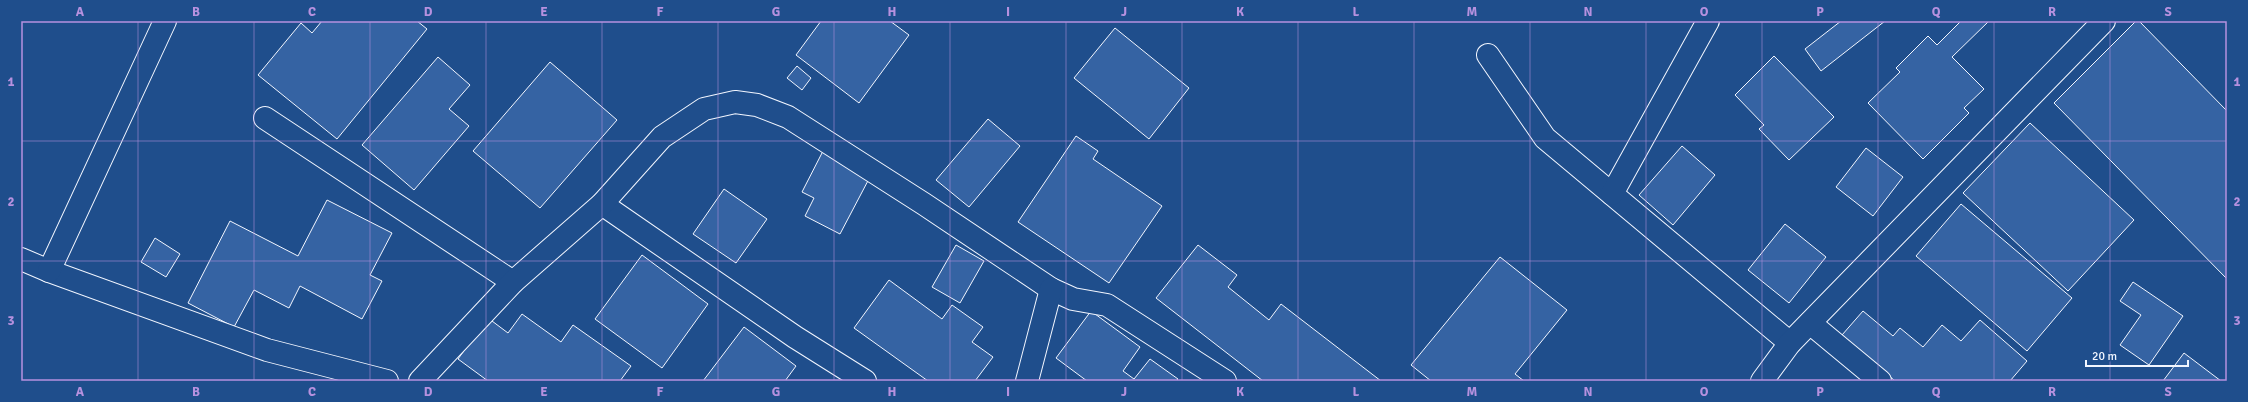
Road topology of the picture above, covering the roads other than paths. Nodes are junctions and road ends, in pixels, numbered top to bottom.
1 (165, 21) edge
2 (1708, 21) edge
3 (2104, 21) edge
4 (1488, 55) dead end
5 (265, 118) dead end
6 (1612, 194) junction
7 (602, 204) junction
8 (21, 259) edge
9 (49, 272) junction
10 (513, 282) junction
11 (1051, 289) junction
12 (1810, 323) junction
13 (1790, 343) junction
14 (387, 381) edge
15 (420, 381) edge
16 (865, 381) edge
17 (1027, 381) edge
18 (1226, 381) edge
19 (1762, 381) edge
20 (1880, 381) edge

1 - 9 street
2 - 6 street
3 - 12 street
4 - 6 street
5 - 10 street
6 - 13 street
7 - 10 street
7 - 11 street
7 - 16 street
8 - 9 street
9 - 14 street
10 - 15 street
11 - 17 street
11 - 18 street
12 - 13 street
12 - 20 street
13 - 19 street

